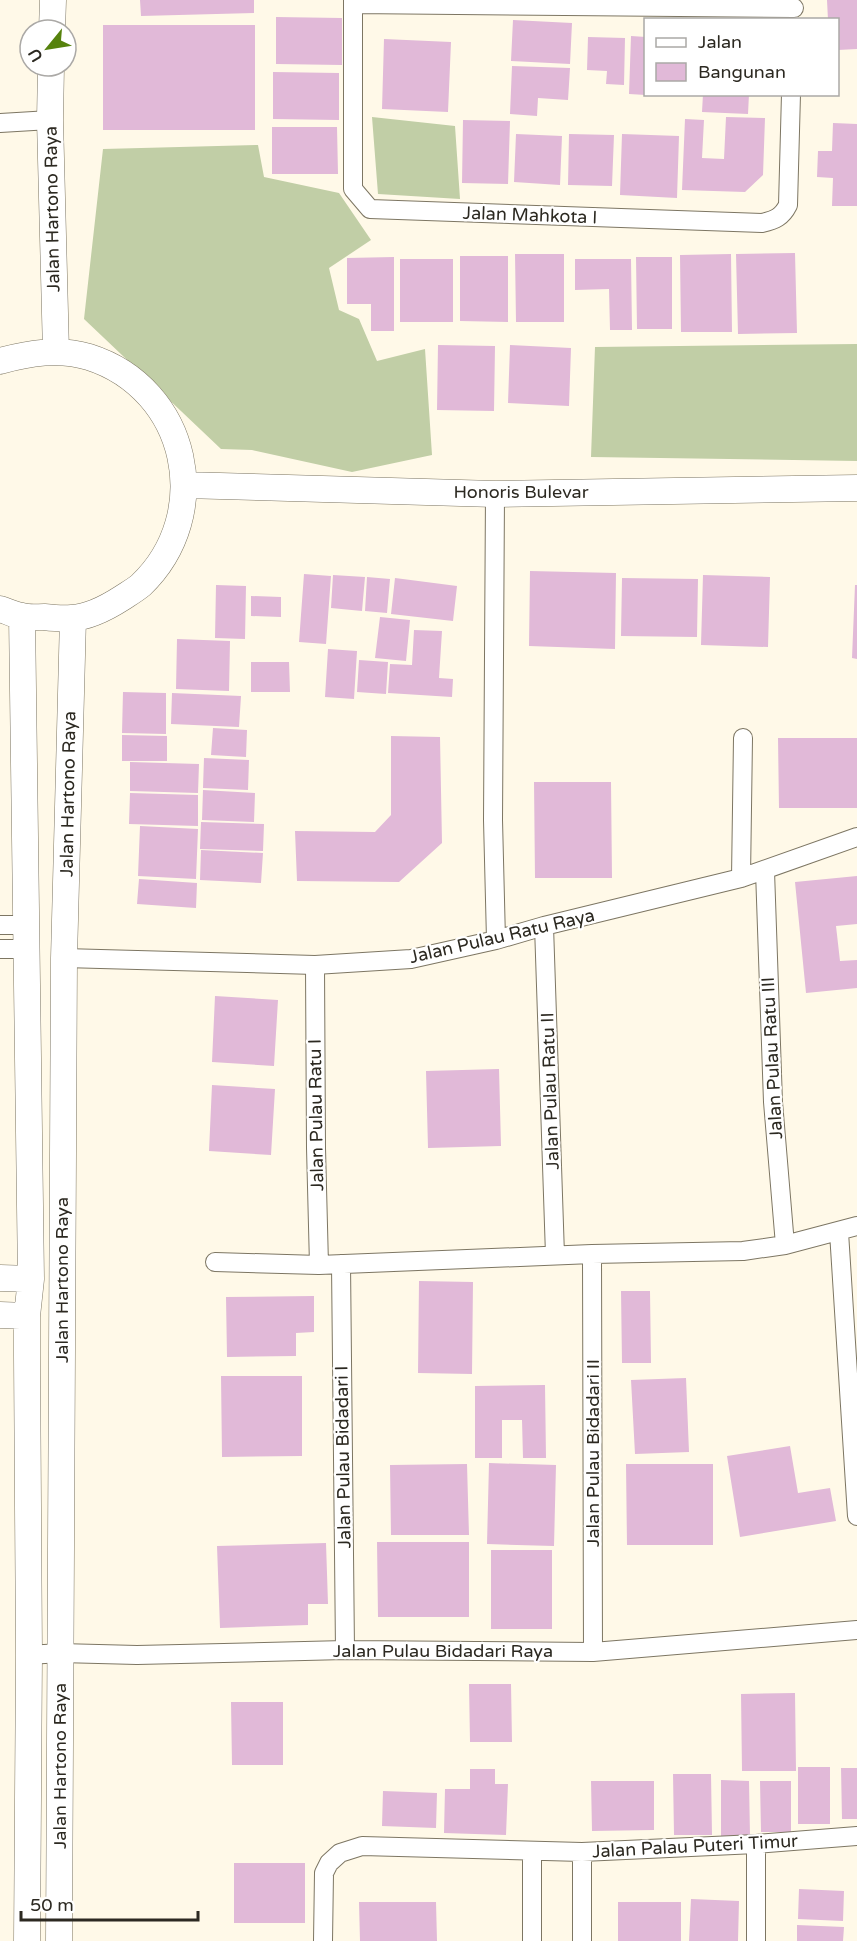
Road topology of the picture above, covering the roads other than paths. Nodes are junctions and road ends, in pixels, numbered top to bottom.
1 (53, 0) edge
2 (353, 2) edge
3 (794, 9) edge
4 (52, 18) edge
5 (51, 78) edge
6 (791, 96) edge
7 (50, 120) junction
8 (0, 123) edge
9 (56, 351) junction
10 (0, 361) edge
11 (184, 485) junction
12 (857, 488) edge
13 (495, 494) junction
14 (11, 613) edge
15 (73, 618) junction
16 (743, 738) dead end
17 (857, 837) edge
18 (765, 871) junction
19 (741, 878) junction
20 (0, 925) edge
21 (544, 926) junction
22 (27, 937) junction
23 (496, 940) junction
24 (0, 949) edge
25 (64, 958) junction
26 (315, 965) junction
27 (857, 1226) edge
28 (839, 1232) junction
29 (785, 1245) junction
30 (592, 1254) junction
31 (555, 1255) junction
32 (215, 1262) dead end
33 (341, 1264) junction
34 (319, 1265) junction
35 (0, 1278) edge
36 (31, 1279) junction
37 (0, 1315) edge
38 (27, 1316) junction
39 (857, 1516) edge
40 (857, 1630) edge
41 (345, 1650) junction
42 (593, 1652) junction
43 (60, 1653) junction
44 (29, 1655) junction
45 (857, 1836) edge
46 (756, 1844) junction
47 (532, 1851) junction
48 (582, 1852) junction
49 (27, 1941) edge
50 (59, 1941) edge
51 (323, 1941) edge
52 (532, 1941) edge
53 (582, 1941) edge
54 (756, 1941) edge

1 - 4 street
2 - 3 street
2 - 6 street, Jalan Mahkota I
5 - 7 street, Jalan Hartono Raya
7 - 8 street
7 - 9 street, Jalan Hartono Raya
9 - 10 street
9 - 11 street
11 - 13 street, Honoris Bulevar
11 - 15 street
12 - 13 street, Honoris Bulevar
13 - 23 street
14 - 15 street
14 - 22 street, Jalan Hartono Raya
15 - 25 street, Jalan Hartono Raya
16 - 19 street
17 - 18 street, Jalan Pulau Ratu Raya
18 - 19 street, Jalan Pulau Ratu Raya
18 - 29 street, Jalan Pulau Ratu III
19 - 21 street, Jalan Pulau Ratu Raya
20 - 22 street
21 - 23 street, Jalan Pulau Ratu Raya
21 - 31 street, Jalan Pulau Ratu II
22 - 24 street
22 - 36 street, Jalan Hartono Raya
23 - 26 street, Jalan Pulau Ratu Raya
25 - 26 street, Jalan Pulau Ratu Raya
25 - 43 street, Jalan Hartono Raya
26 - 34 street, Jalan Pulau Ratu I
27 - 28 street
28 - 29 street
28 - 39 street
29 - 30 street
30 - 31 street
30 - 42 street, Jalan Pulau Bidadari II
31 - 33 street
32 - 34 street
33 - 34 street
33 - 41 street, Jalan Pulau Bidadari I
35 - 36 street, Jalan Hartono Raya
36 - 38 street, Jalan Hartono Raya
37 - 38 street, Jalan Hartono Raya
38 - 44 street, Jalan Hartono Raya
40 - 42 street, Jalan Pulau Bidadari Raya
41 - 42 street, Jalan Pulau Bidadari Raya
41 - 43 street, Jalan Pulau Bidadari Raya
43 - 44 street, Jalan Pulau Bidadari Raya
43 - 50 street, Jalan Hartono Raya
44 - 49 street, Jalan Hartono Raya
45 - 46 street, Jalan Palau Puteri Timur
46 - 48 street, Jalan Palau Puteri Timur
46 - 54 street
47 - 48 street, Jalan Palau Puteri Timur
47 - 51 street, Jalan Palau Puteri Timur
47 - 52 street
48 - 53 street

